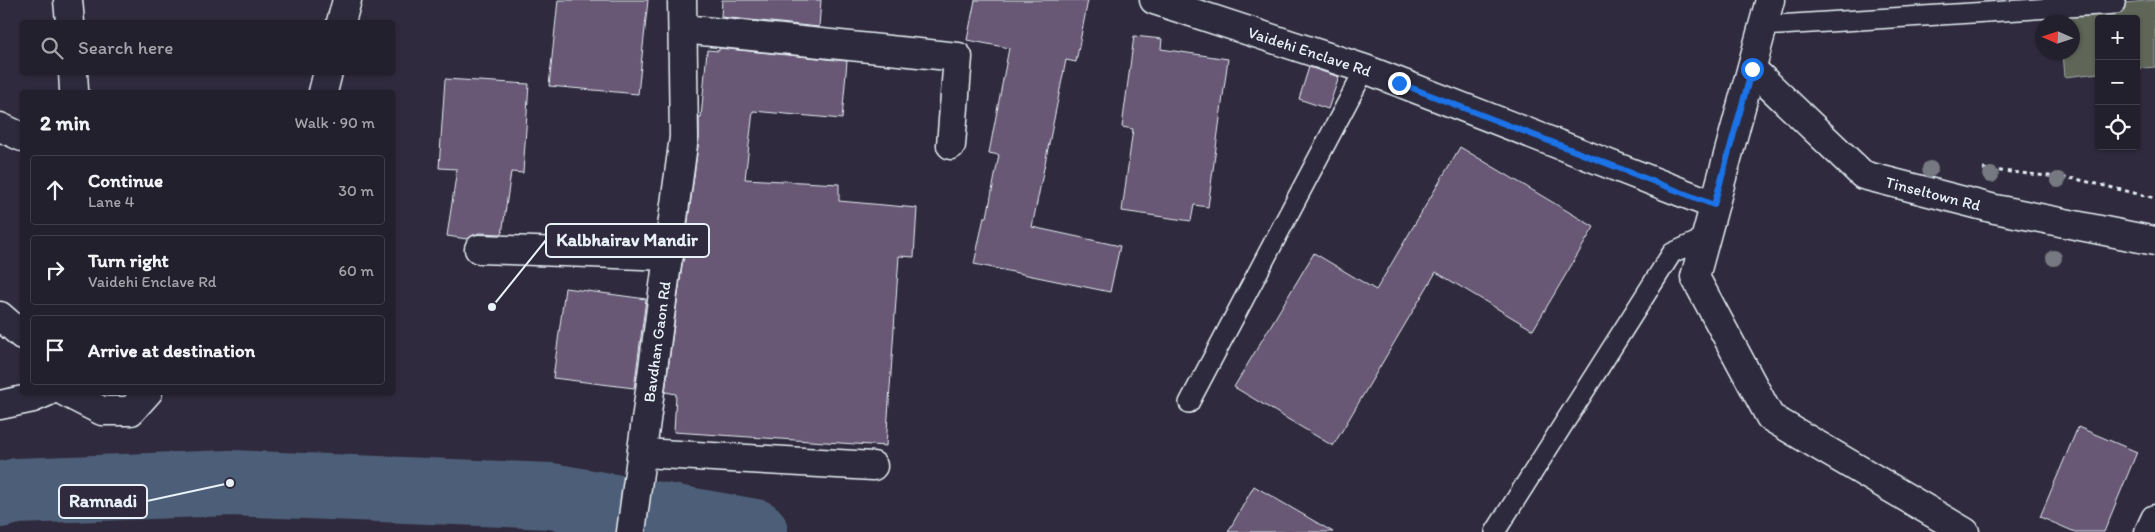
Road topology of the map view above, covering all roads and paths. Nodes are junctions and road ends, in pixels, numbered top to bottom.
1 (68, 0) edge
2 (347, 0) edge
3 (682, 0) edge
4 (1154, 0) edge
5 (1770, 0) edge
6 (2115, 0) edge
7 (70, 20) edge
8 (342, 20) edge
9 (1762, 26) junction
10 (682, 29) junction
11 (1365, 69) junction
12 (1752, 69) junction
13 (327, 75) edge
14 (324, 90) edge
15 (0, 127) edge
16 (20, 136) edge
17 (951, 145) dead end
18 (1977, 169) dead end
19 (2155, 198) edge
20 (1714, 205) junction
21 (1707, 237) junction
22 (2155, 241) edge
23 (479, 250) dead end
24 (669, 256) junction
25 (0, 316) edge
26 (20, 333) edge
27 (40, 395) edge
28 (71, 395) edge
29 (145, 395) edge
30 (1189, 402) dead end
31 (0, 406) edge
32 (642, 464) junction
33 (872, 466) dead end
34 (2155, 520) edge
35 (631, 532) edge
36 (1495, 532) edge
37 (1965, 532) edge
38 (2149, 532) edge

1 - 7 street
2 - 8 street
3 - 10 street, Bavdhan Gaon Rd
4 - 11 street, Vaidehi Enclave Rd
5 - 9 street
6 - 9 lane
9 - 12 street
10 - 17 street
10 - 24 street, Bavdhan Gaon Rd
11 - 20 street, Vaidehi Enclave Rd
11 - 30 lane
12 - 20 street
12 - 22 street, Tinseltown Rd
13 - 14 street
15 - 16 street
18 - 19 path
20 - 21 street
21 - 36 lane
21 - 37 street
23 - 24 street
24 - 32 street, Bavdhan Gaon Rd
25 - 26 street
27 - 31 street
28 - 29 street
32 - 33 street
32 - 35 street, Bavdhan Gaon Rd
34 - 38 street

